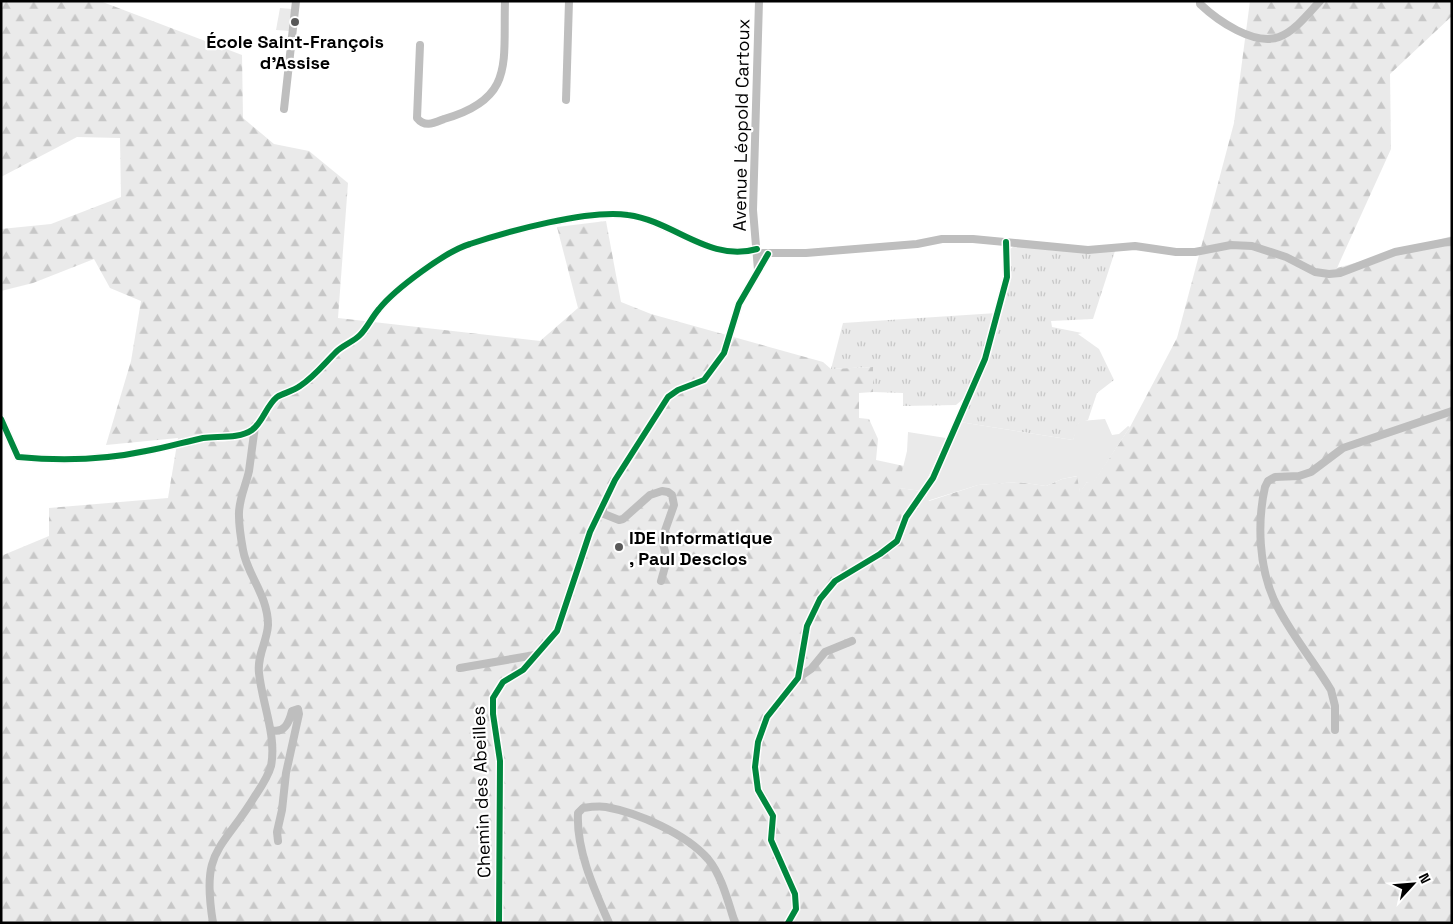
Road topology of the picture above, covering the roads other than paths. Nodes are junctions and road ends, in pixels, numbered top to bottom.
1 (296, 1) edge
2 (505, 1) edge
3 (569, 1) edge
4 (759, 1) edge
5 (1200, 1) edge
6 (1320, 1) edge
7 (420, 45) dead end
8 (566, 100) dead end
9 (284, 109) dead end
10 (1452, 241) edge
11 (1006, 242) junction
12 (757, 249) junction
13 (768, 254) junction
14 (758, 270) junction
15 (1452, 411) edge
16 (1, 419) edge
17 (255, 426) junction
18 (602, 506) junction
19 (661, 581) dead end
20 (852, 641) dead end
21 (535, 654) junction
22 (460, 668) dead end
23 (798, 678) junction
24 (271, 730) junction
25 (1335, 730) dead end
26 (278, 841) dead end
27 (212, 923) edge
28 (499, 923) edge
29 (609, 923) edge
30 (735, 923) edge
31 (788, 923) edge

1 - 9 street
2 - 7 street
3 - 8 street
4 - 12 street, Avenue Léopold Cartoux
5 - 6 street
10 - 11 street
11 - 13 street
11 - 23 street
12 - 13 street
12 - 14 street
12 - 17 street
13 - 14 street, Chemin des Abeilles
14 - 18 street, Chemin des Abeilles
15 - 25 street
16 - 17 street
17 - 24 street
18 - 19 street
18 - 21 street, Chemin des Abeilles
20 - 23 street
21 - 22 street
21 - 28 street, Chemin des Abeilles
23 - 31 street
24 - 26 street
24 - 27 street
29 - 30 street

